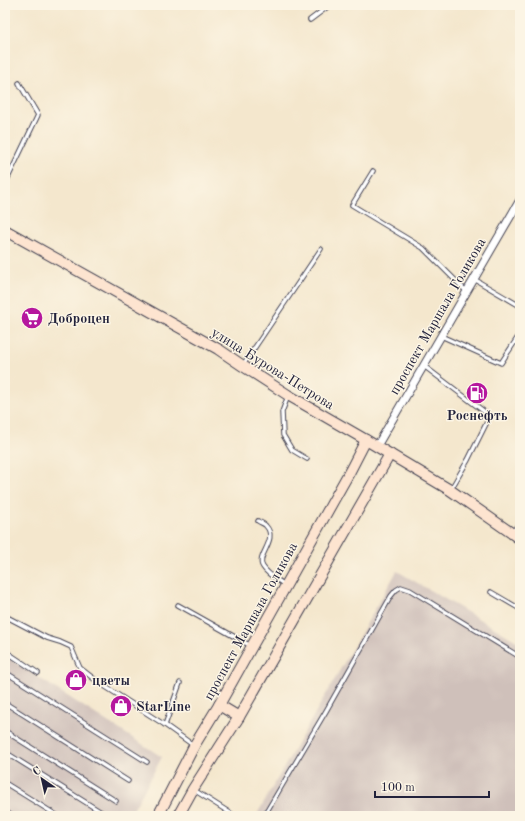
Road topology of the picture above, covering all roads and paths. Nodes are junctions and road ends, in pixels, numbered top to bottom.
1 (330, 5) edge
2 (310, 20) dead end
3 (19, 83) dead end
4 (372, 172) dead end
5 (5, 184) edge
6 (519, 205) edge
7 (5, 230) edge
8 (321, 249) dead end
9 (474, 279) junction
10 (467, 292) junction
11 (520, 306) edge
12 (520, 334) edge
13 (441, 336) junction
14 (243, 366) junction
15 (424, 366) junction
16 (288, 395) junction
17 (366, 440) junction
18 (377, 446) junction
19 (390, 454) junction
20 (307, 459) dead end
21 (450, 490) junction
22 (258, 521) dead end
23 (520, 522) edge
24 (516, 537) edge
25 (286, 586) junction
26 (491, 592) dead end
27 (178, 605) dead end
28 (520, 609) edge
29 (5, 616) edge
30 (252, 646) junction
31 (5, 651) edge
32 (520, 656) edge
33 (5, 672) edge
34 (38, 673) dead end
35 (180, 683) dead end
36 (5, 703) edge
37 (219, 706) junction
38 (239, 717) junction
39 (165, 725) junction
40 (5, 731) edge
41 (194, 746) junction
42 (5, 752) edge
43 (147, 762) dead end
44 (128, 781) dead end
45 (5, 783) edge
46 (193, 789) junction
47 (116, 801) dead end
48 (5, 812) edge
49 (106, 815) edge
50 (12, 816) edge
51 (58, 816) edge
52 (158, 816) edge
53 (178, 816) edge
54 (235, 816) edge
55 (264, 816) edge

1 - 2 lane
3 - 5 lane
4 - 10 lane
6 - 9 street, проспект Маршала Голикова
7 - 14 main road, улица Бурова-Петрова
8 - 14 lane
9 - 10 street, проспект Маршала Голикова
9 - 11 lane
10 - 13 street, проспект Маршала Голикова
12 - 13 lane
13 - 15 street, проспект Маршала Голикова
14 - 16 main road, улица Бурова-Петрова
15 - 18 street, проспект Маршала Голикова
15 - 21 lane
16 - 17 main road, улица Бурова-Петрова
16 - 20 lane
17 - 18 main road, улица Бурова-Петрова
17 - 25 main road, проспект Маршала Голикова
18 - 19 main road, улица Бурова-Петрова
19 - 21 main road, улица Бурова-Петрова
19 - 38 main road
21 - 24 main road, улица Бурова-Петрова
22 - 25 lane
23 - 24 lane
25 - 30 main road, проспект Маршала Голикова
26 - 28 lane
27 - 30 lane
29 - 39 lane
30 - 37 main road, проспект Маршала Голикова
31 - 34 lane
32 - 55 lane
33 - 43 lane
35 - 39 lane
36 - 44 lane
37 - 38 main road
37 - 41 main road, проспект Маршала Голикова
38 - 46 main road
39 - 41 lane
40 - 47 lane
41 - 52 main road, проспект Маршала Голикова
42 - 49 lane
45 - 51 lane
46 - 53 main road
46 - 54 lane
48 - 50 lane

